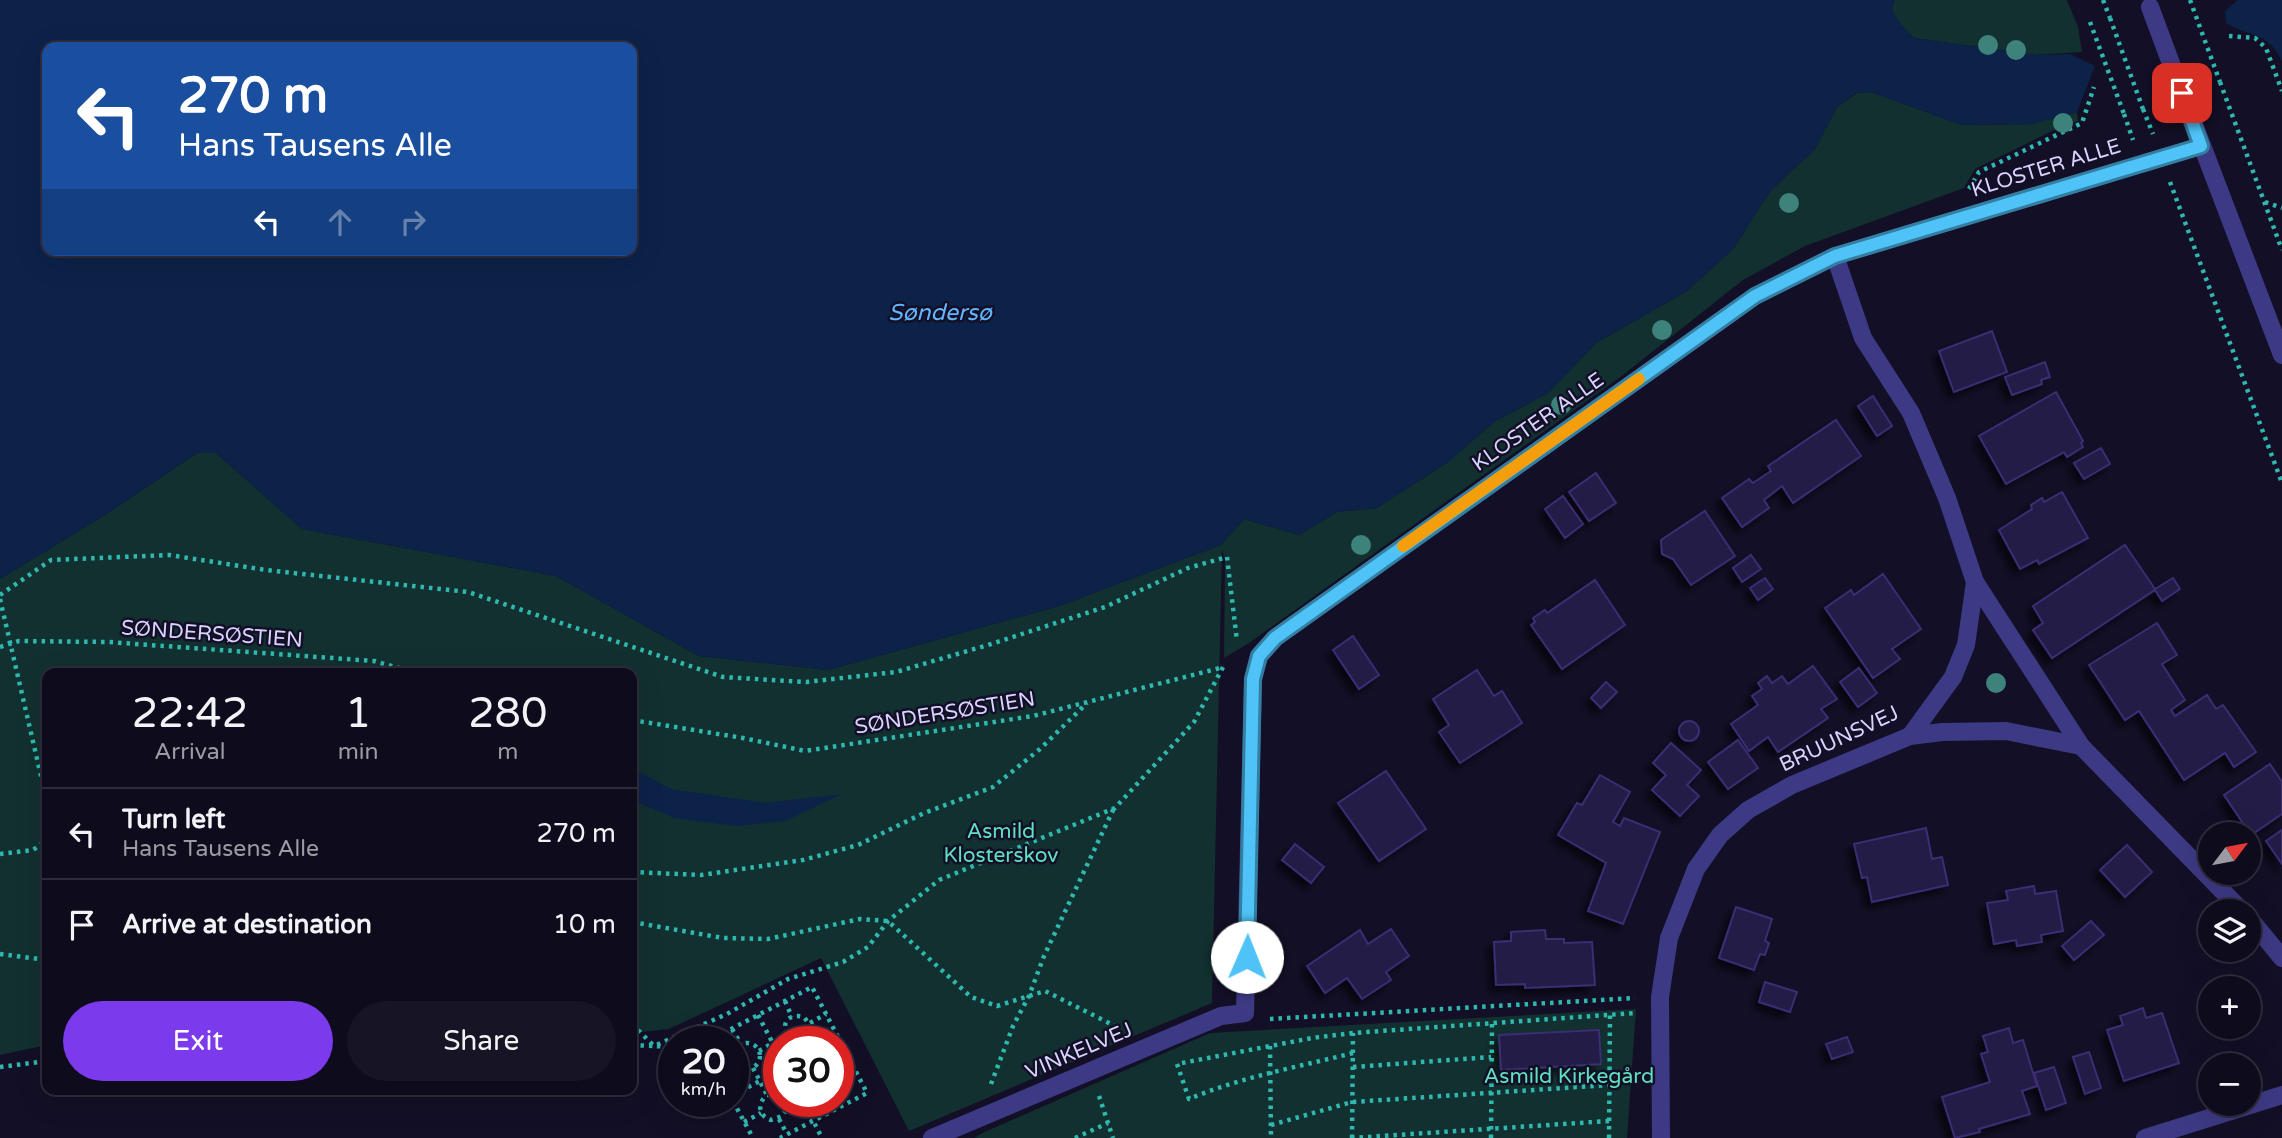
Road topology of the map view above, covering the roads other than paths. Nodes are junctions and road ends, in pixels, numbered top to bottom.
1 (2149, 4) edge
2 (2201, 146) junction
3 (1835, 256) junction
4 (2282, 355) edge
5 (1975, 582) junction
6 (1910, 736) junction
7 (2081, 747) junction
8 (2231, 899) edge
9 (2261, 933) edge
10 (2282, 958) edge
11 (1245, 1013) joint
12 (2282, 1095) edge
13 (932, 1138) edge
14 (1661, 1138) edge
15 (2145, 1138) edge

1 - 2 street, bridge
2 - 3 street, KLOSTER ALLE
2 - 4 street
3 - 5 street, BRUUNSVEJ
3 - 11 street, KLOSTER ALLE
5 - 6 street, BRUUNSVEJ
5 - 7 street
6 - 7 street
6 - 14 street, BRUUNSVEJ
7 - 8 street
9 - 10 street
11 - 13 street, VINKELVEJ
12 - 15 street

